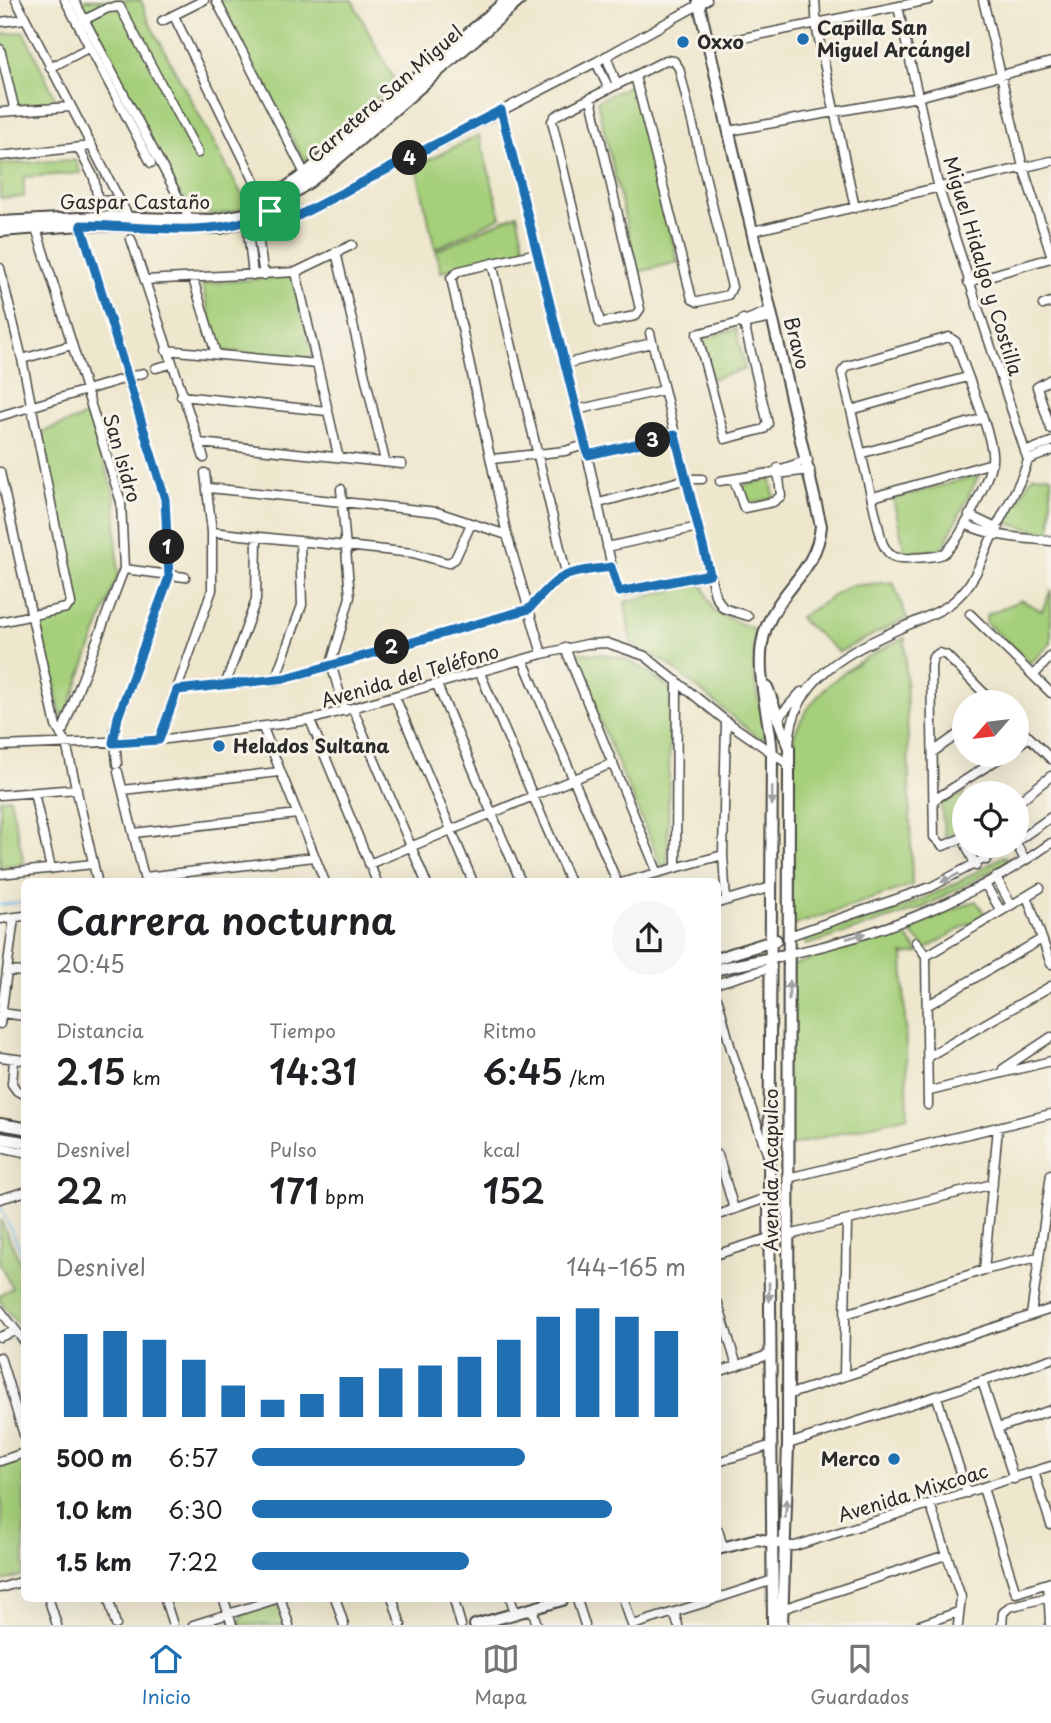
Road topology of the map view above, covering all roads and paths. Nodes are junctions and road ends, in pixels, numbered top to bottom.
1 (16, 0) edge
2 (65, 0) edge
3 (74, 0) edge
4 (204, 0) edge
5 (216, 0) edge
6 (507, 0) edge
7 (520, 0) edge
8 (815, 0) edge
9 (929, 0) edge
10 (983, 0) edge
11 (701, 2) edge
12 (898, 7) junction
13 (174, 16) junction
14 (25, 19) junction
15 (84, 20) junction
16 (162, 21) dead end
17 (0, 22) edge
18 (818, 23) junction
19 (709, 46) junction
20 (88, 48) junction
21 (0, 49) edge
22 (606, 56) junction
23 (596, 62) junction
24 (1051, 62) edge
25 (2, 66) edge
26 (50, 68) junction
27 (1001, 74) junction
28 (635, 76) junction
29 (613, 87) junction
30 (918, 97) junction
31 (591, 100) junction
32 (70, 107) junction
33 (501, 110) junction
34 (15, 111) junction
35 (835, 111) junction
36 (0, 112) edge
37 (729, 131) junction
38 (92, 146) junction
39 (78, 147) junction
40 (198, 153) dead end
41 (0, 156) edge
42 (1051, 161) edge
43 (150, 163) dead end
44 (1023, 167) junction
45 (305, 174) junction
46 (939, 189) junction
47 (120, 200) junction
48 (268, 207) junction
49 (855, 208) junction
50 (130, 218) junction
51 (294, 218) junction
52 (190, 219) junction
53 (0, 222) edge
54 (252, 224) junction
55 (81, 225) junction
56 (36, 228) junction
57 (0, 231) edge
58 (754, 231) junction
59 (131, 239) dead end
60 (352, 245) dead end
61 (336, 252) junction
62 (537, 253) junction
63 (1051, 256) edge
64 (492, 263) junction
65 (0, 268) edge
66 (296, 272) junction
67 (253, 275) junction
68 (264, 275) junction
69 (193, 279) junction
70 (145, 280) junction
71 (968, 282) junction
72 (772, 314) junction
73 (742, 322) junction
74 (650, 333) dead end
75 (652, 343) junction
76 (72, 345) junction
77 (166, 350) junction
78 (216, 354) junction
79 (22, 359) junction
80 (171, 364) junction
81 (317, 364) junction
82 (564, 364) junction
83 (156, 368) dead end
84 (143, 373) dead end
85 (967, 377) junction
86 (128, 378) junction
87 (1051, 379) edge
88 (664, 390) junction
89 (85, 391) junction
90 (181, 396) junction
91 (31, 408) junction
92 (576, 410) junction
93 (851, 410) junction
94 (327, 411) junction
95 (0, 416) edge
96 (981, 419) junction
97 (1051, 429) edge
98 (675, 435) junction
99 (1051, 442) edge
100 (200, 443) junction
101 (585, 445) junction
102 (1051, 451) edge
103 (863, 453) junction
104 (536, 454) junction
105 (338, 455) junction
106 (588, 455) junction
107 (1027, 456) junction
108 (204, 458) dead end
109 (492, 459) junction
110 (385, 461) junction
111 (992, 463) junction
112 (402, 464) dead end
113 (809, 465) junction
114 (0, 472) edge
115 (776, 472) junction
116 (205, 473) dead end
117 (687, 479) junction
118 (702, 479) dead end
119 (734, 480) junction
120 (720, 481) dead end
121 (209, 488) junction
122 (341, 489) dead end
123 (873, 497) junction
124 (341, 502) junction
125 (599, 503) junction
126 (967, 520) junction
127 (471, 524) junction
128 (698, 527) junction
129 (212, 532) junction
130 (997, 532) junction
131 (506, 536) junction
132 (257, 537) junction
133 (300, 541) junction
134 (1051, 541) edge
135 (345, 546) junction
136 (607, 547) junction
137 (611, 567) junction
138 (124, 569) junction
139 (566, 573) junction
140 (710, 574) junction
141 (169, 577) junction
142 (185, 577) dead end
143 (529, 609) junction
144 (970, 614) dead end
145 (31, 616) junction
146 (748, 616) dead end
147 (0, 622) edge
148 (565, 648) junction
149 (542, 654) junction
150 (1051, 656) edge
151 (523, 660) junction
152 (331, 664) junction
153 (480, 673) junction
154 (1034, 676) junction
155 (763, 678) junction
156 (275, 680) junction
157 (677, 681) junction
158 (225, 685) junction
159 (437, 685) junction
160 (810, 687) junction
161 (177, 690) junction
162 (981, 690) edge
163 (1051, 692) edge
164 (395, 697) junction
165 (349, 710) junction
166 (779, 717) junction
167 (310, 720) junction
168 (726, 721) junction
169 (771, 727) junction
170 (263, 728) junction
171 (1029, 737) edge
172 (63, 739) junction
173 (952, 739) edge
174 (159, 740) junction
175 (113, 743) junction
176 (0, 746) edge
177 (789, 748) junction
178 (933, 752) junction
179 (772, 755) junction
180 (1051, 759) edge
181 (613, 763) junction
182 (788, 764) junction
183 (986, 767) edge
184 (279, 772) junction
185 (1051, 776) edge
186 (573, 779) junction
187 (77, 789) junction
188 (124, 790) junction
189 (34, 793) junction
190 (1029, 793) edge
191 (0, 795) edge
192 (534, 796) junction
193 (934, 800) junction
194 (494, 813) junction
195 (297, 814) junction
196 (1051, 817) edge
197 (452, 832) junction
198 (134, 833) junction
199 (1029, 834) edge
200 (1051, 843) edge
201 (952, 844) edge
202 (412, 849) junction
203 (723, 855) junction
204 (314, 857) junction
205 (972, 858) edge
206 (989, 858) edge
207 (986, 860) joint
208 (1025, 860) joint
209 (93, 864) junction
210 (369, 864) junction
211 (676, 866) junction
212 (976, 866) junction
213 (51, 869) junction
214 (657, 871) junction
215 (0, 874) edge
216 (996, 877) junction
217 (96, 878) edge
218 (145, 878) edge
219 (153, 878) edge
220 (323, 878) edge
221 (375, 878) edge
222 (424, 878) edge
223 (471, 878) edge
224 (520, 878) edge
225 (568, 878) edge
226 (615, 878) edge
227 (636, 878) edge
228 (985, 884) junction
229 (771, 887) junction
230 (1040, 888) dead end
231 (1027, 896) junction
232 (722, 902) edge
233 (1011, 905) junction
234 (1001, 911) junction
235 (21, 917) edge
236 (14, 918) junction
237 (0, 919) edge
238 (789, 936) junction
239 (1040, 940) junction
240 (772, 941) junction
241 (916, 942) dead end
242 (790, 954) junction
243 (926, 956) junction
244 (721, 957) edge
245 (772, 961) junction
246 (1051, 964) edge
247 (721, 969) edge
248 (8, 971) junction
249 (21, 972) edge
250 (721, 982) edge
251 (1051, 986) edge
252 (928, 1005) junction
253 (721, 1011) edge
254 (2, 1013) edge
255 (21, 1016) edge
256 (0, 1024) edge
257 (1051, 1037) edge
258 (771, 1048) junction
259 (929, 1056) junction
260 (0, 1057) edge
261 (788, 1058) junction
262 (21, 1059) edge
263 (14, 1060) junction
264 (1051, 1061) edge
265 (998, 1072) junction
266 (930, 1091) junction
267 (21, 1092) edge
268 (928, 1105) dead end
269 (1051, 1115) edge
270 (0, 1124) edge
271 (21, 1128) edge
272 (998, 1128) junction
273 (0, 1138) edge
274 (21, 1142) edge
275 (0, 1147) edge
276 (21, 1151) edge
277 (769, 1158) junction
278 (721, 1164) edge
279 (1051, 1174) edge
280 (788, 1178) junction
281 (993, 1184) junction
282 (21, 1193) edge
283 (769, 1197) junction
284 (2, 1198) edge
285 (734, 1209) junction
286 (721, 1214) edge
287 (847, 1221) junction
288 (789, 1235) junction
289 (769, 1238) junction
290 (721, 1253) edge
291 (1038, 1256) junction
292 (984, 1270) junction
293 (788, 1303) junction
294 (1051, 1309) edge
295 (0, 1310) edge
296 (721, 1314) edge
297 (846, 1314) junction
298 (1031, 1315) junction
299 (15, 1331) junction
300 (0, 1338) edge
301 (21, 1338) edge
302 (771, 1354) junction
303 (0, 1357) edge
304 (1051, 1359) edge
305 (737, 1366) junction
306 (721, 1371) edge
307 (844, 1375) junction
308 (982, 1381) junction
309 (787, 1395) junction
310 (937, 1397) junction
311 (1051, 1410) edge
312 (21, 1426) edge
313 (998, 1428) junction
314 (788, 1444) junction
315 (772, 1445) junction
316 (21, 1454) edge
317 (0, 1461) edge
318 (721, 1461) edge
319 (1051, 1466) edge
320 (1034, 1472) junction
321 (1014, 1479) junction
322 (984, 1488) junction
323 (967, 1493) junction
324 (930, 1504) junction
325 (1051, 1525) edge
326 (778, 1543) junction
327 (721, 1548) edge
328 (946, 1555) junction
329 (773, 1580) junction
330 (21, 1582) edge
331 (1050, 1583) edge
332 (0, 1588) edge
333 (721, 1597) edge
334 (1049, 1597) edge
335 (50, 1602) edge
336 (109, 1602) edge
337 (166, 1602) edge
338 (225, 1602) edge
339 (267, 1602) edge
340 (282, 1602) edge
341 (337, 1602) edge
342 (394, 1602) edge
343 (454, 1602) edge
344 (512, 1602) edge
345 (554, 1602) edge
346 (578, 1602) edge
347 (625, 1602) edge
348 (706, 1602) edge
349 (532, 1608) junction
350 (782, 1609) junction
351 (674, 1612) junction
352 (958, 1612) junction
353 (515, 1613) junction
354 (1051, 1613) edge
355 (229, 1614) junction
356 (57, 1625) edge
357 (116, 1625) edge
358 (173, 1625) edge
359 (193, 1625) edge
360 (232, 1625) edge
361 (289, 1625) edge
362 (344, 1625) edge
363 (401, 1625) edge
364 (461, 1625) edge
365 (475, 1625) edge
366 (537, 1625) edge
367 (585, 1625) edge
368 (632, 1625) edge
369 (678, 1625) edge
370 (773, 1625) edge
371 (782, 1625) edge
372 (920, 1625) edge
373 (958, 1625) edge
374 (1002, 1625) edge
375 (1050, 1625) edge

1 - 14 street
2 - 20 street
3 - 15 street
4 - 13 street
5 - 45 street
6 - 45 main road, Carretera San Miguel
7 - 48 main road, Carretera San Miguel
8 - 18 street
9 - 12 street
10 - 27 street
11 - 19 main road, Bravo
11 - 22 street
12 - 18 street
12 - 30 street, Miguel Hidalgo y Costilla
13 - 16 street
13 - 48 street
14 - 17 street
14 - 26 street
15 - 40 street
15 - 52 street
18 - 19 street
18 - 35 street
19 - 37 main road, Bravo
20 - 26 street
20 - 43 street
21 - 25 street
22 - 23 street
22 - 29 street
23 - 29 street
23 - 33 street
24 - 27 street
25 - 34 street
26 - 32 street
27 - 30 street
27 - 44 street
28 - 28 street
28 - 29 street
29 - 31 street
30 - 35 street
30 - 46 street, Miguel Hidalgo y Costilla
31 - 31 street
32 - 34 street
32 - 38 street
33 - 51 street
33 - 62 street
34 - 36 street
35 - 37 street
35 - 49 street
37 - 58 main road, Bravo
38 - 39 street
38 - 47 street
39 - 41 street
39 - 47 street
42 - 44 street
44 - 46 street
44 - 63 street
45 - 48 main road, Carretera San Miguel
46 - 49 street
46 - 71 street, Miguel Hidalgo y Costilla
47 - 50 street
48 - 51 street
48 - 52 main road, Gaspar Castaño
48 - 54 main road, Gaspar Castaño
49 - 58 street
50 - 52 main road, Gaspar Castaño
50 - 53 main road, Gaspar Castaño
51 - 54 street
54 - 55 main road, Gaspar Castaño
54 - 67 street
54 - 68 street
55 - 56 main road, Gaspar Castaño
55 - 86 street
56 - 57 main road, Gaspar Castaño
56 - 76 street, San Isidro
58 - 72 main road, Bravo
59 - 70 street
60 - 61 street
61 - 66 street
61 - 110 street
62 - 64 street
62 - 82 street
63 - 71 street
64 - 104 street
64 - 109 street
65 - 79 street
66 - 68 street
66 - 81 street
67 - 68 street
67 - 69 street
69 - 70 street
69 - 78 street
70 - 77 street
71 - 107 street, Miguel Hidalgo y Costilla
72 - 73 street
72 - 113 main road, Bravo
73 - 73 street
74 - 75 street
75 - 82 street
75 - 88 street
76 - 79 street
76 - 89 street, San Isidro
77 - 78 street
77 - 80 street
78 - 81 street
79 - 91 street
80 - 83 street
80 - 90 street
81 - 94 street
82 - 92 street
84 - 86 street
85 - 93 street
85 - 93 street
85 - 96 street
86 - 89 street
86 - 141 street
87 - 97 street
88 - 92 street
88 - 98 street
89 - 91 street
89 - 138 street, San Isidro
90 - 94 street
90 - 100 street
91 - 95 street
91 - 145 street
92 - 101 street
93 - 103 street
94 - 105 street
96 - 103 street
96 - 111 street
98 - 106 street
98 - 117 street
99 - 107 street
100 - 105 street
100 - 108 street
101 - 104 street
101 - 106 street
102 - 107 street
103 - 123 street
104 - 109 street
104 - 139 street
105 - 110 street
106 - 125 street
107 - 130 street
109 - 131 street
110 - 112 street
111 - 123 street
111 - 126 street
113 - 115 street
113 - 155 main road, Bravo
114 - 145 street
115 - 119 street
115 - 119 street
116 - 121 street
117 - 118 street
117 - 125 street
117 - 128 street
119 - 120 street
121 - 124 street
121 - 129 street
122 - 124 street
123 - 126 street
124 - 127 street
124 - 135 street
125 - 136 street
126 - 130 street
127 - 131 street
127 - 135 street
128 - 136 street
128 - 140 street
129 - 132 street
129 - 161 street
130 - 134 street
130 - 160 street
131 - 143 street
132 - 133 street
132 - 158 street
133 - 135 street
133 - 156 street
135 - 152 street
136 - 137 street
137 - 139 street
137 - 140 street
138 - 141 street
138 - 172 street, San Isidro
139 - 143 street
140 - 146 street
141 - 142 street
141 - 175 street
143 - 149 street
143 - 152 street
144 - 154 street
145 - 147 street
145 - 172 street
148 - 149 street, Avenida del Teléfono
148 - 157 street, Avenida del Teléfono
148 - 181 street
149 - 151 street, Avenida del Teléfono
150 - 154 street
151 - 153 street, Avenida del Teléfono
151 - 186 street
152 - 156 street
152 - 165 street
153 - 159 street, Avenida del Teléfono
153 - 192 street
154 - 163 street
155 - 166 main road, Bravo
155 - 169 main road, Bravo
156 - 158 street
157 - 168 street, Avenida del Teléfono
157 - 211 street
158 - 161 street
159 - 164 street, Avenida del Teléfono
159 - 194 street
160 - 166 street
160 - 177 street
161 - 174 street
162 - 178 street
164 - 165 street, Avenida del Teléfono
164 - 197 street
165 - 167 street, Avenida del Teléfono
165 - 202 street
166 - 169 street
166 - 177 main road, Avenida Acapulco
167 - 170 street, Avenida del Teléfono
167 - 210 street
168 - 179 street, Avenida del Teléfono
168 - 203 street
169 - 179 main road, Avenida Acapulco
170 - 174 street, Avenida del Teléfono
170 - 184 street
171 - 180 street
172 - 175 street, Avenida del Teléfono
172 - 176 street, Avenida del Teléfono
172 - 187 street
173 - 178 street
174 - 175 street, Avenida del Teléfono
175 - 188 street
177 - 182 main road, Avenida Acapulco
178 - 193 street
179 - 182 street, Avenida del Teléfono
179 -> 229 main road, Avenida Acapulco
181 - 186 street
181 - 214 street
182 - 238 main road, Avenida Acapulco
183 - 193 street
184 - 188 street
184 - 195 street
185 - 190 street
186 - 192 street
186 - 226 street
187 - 189 street
187 - 209 street
188 - 198 street
189 - 191 street
189 - 213 street
192 - 194 street
192 - 225 street
193 - 201 street
194 - 197 street
194 - 224 street
195 - 198 street
195 - 204 street
196 - 199 street
197 - 202 street
197 - 223 street
198 - 218 street
200 - 208 street
202 - 210 street
202 - 222 street
203 - 211 street
203 - 232 street
204 - 219 street
204 - 220 street
205 - 212 street
206 - 207 street
207 - 212 street
208 - 216 street
209 - 213 street
209 - 217 street
210 - 221 street
211 - 214 street
212 -> 238 street
213 - 215 street
214 - 227 street
216 - 228 street
216 - 233 street
228 - 234 street
242 -> 228 street
229 - 232 street
229 - 240 main road, Avenida Acapulco
230 - 231 street
231 - 233 street
231 - 239 street
233 - 234 street
234 - 243 street
235 - 236 street
236 - 237 street
236 - 248 street
238 - 240 main road
238 - 242 main road, Avenida Acapulco
239 - 246 street
239 - 252 street
240 - 244 main road
240 - 245 main road, Avenida Acapulco
241 - 243 street
242 - 245 main road
261 -> 242 main road, Avenida Acapulco
243 - 252 street
245 - 247 main road
245 - 250 street
245 - 258 main road, Avenida Acapulco
248 - 249 street
248 - 254 street
251 - 259 street
252 - 259 street
253 - 277 street
254 - 255 street
254 - 256 street
257 - 265 street
258 - 261 main road
258 - 277 main road, Avenida Acapulco
259 - 266 street
260 - 263 street
261 - 280 main road, Avenida Acapulco
262 - 263 street
263 - 267 street
264 - 265 street
265 - 266 street
266 - 268 street
269 - 272 street
270 - 271 main road
272 - 280 street
272 - 281 street
273 - 274 main road
275 - 276 street
277 - 280 main road
277 - 283 main road, Avenida Acapulco
278 - 285 street
279 - 291 street
280 - 288 main road, Avenida Acapulco
281 - 287 street
281 - 292 street
282 - 284 street
283 - 285 street
283 - 289 main road, Avenida Acapulco
285 - 286 street
287 - 288 street
287 - 297 street
288 - 293 main road, Avenida Acapulco
289 - 290 street
289 -> 302 main road, Avenida Acapulco
291 - 292 street
291 - 298 street
292 - 297 street
293 - 302 main road
293 - 309 main road, Avenida Acapulco
294 - 298 street
295 - 299 street
296 - 305 street
297 - 307 street
298 - 307 street
299 - 300 street
299 - 301 street
302 - 305 street
302 - 315 main road, Avenida Acapulco
303 - 312 street
304 - 308 street
305 - 306 street
307 - 309 street
308 - 310 street
308 - 313 street
309 - 314 main road, Avenida Acapulco
310 - 314 street
310 - 323 street
311 - 313 street
313 - 321 street
326 -> 314 main road, Avenida Acapulco
315 - 318 street
315 - 326 main road, Avenida Acapulco
316 - 317 street
319 - 320 street, Avenida Mixcoac
320 - 321 street, Avenida Mixcoac
320 - 325 street
321 - 322 street, Avenida Mixcoac
322 - 323 street, Avenida Mixcoac
322 - 331 street
323 - 324 street, Avenida Mixcoac
324 - 326 street, Avenida Mixcoac
324 - 328 street
326 - 327 main road
326 - 329 main road, Avenida Acapulco
326 - 350 main road, Avenida Acapulco
328 - 350 street
328 - 352 street
329 - 333 street
329 - 370 main road, Avenida Acapulco
330 - 332 street
331 - 334 street
334 - 354 street
334 - 374 street
335 - 356 street
336 - 357 street
337 - 358 street
338 - 355 street
339 - 355 street
340 - 361 street
341 - 362 street
342 - 363 street
343 - 364 street
344 - 353 street
345 - 349 main road
346 - 367 street
347 - 368 street
348 - 351 street
349 - 353 main road
349 - 366 street
350 - 371 main road, Avenida Acapulco
351 - 368 street
351 - 369 street
352 - 372 street
352 - 373 street
353 - 365 main road
354 - 375 street
355 - 359 street
355 - 360 street

